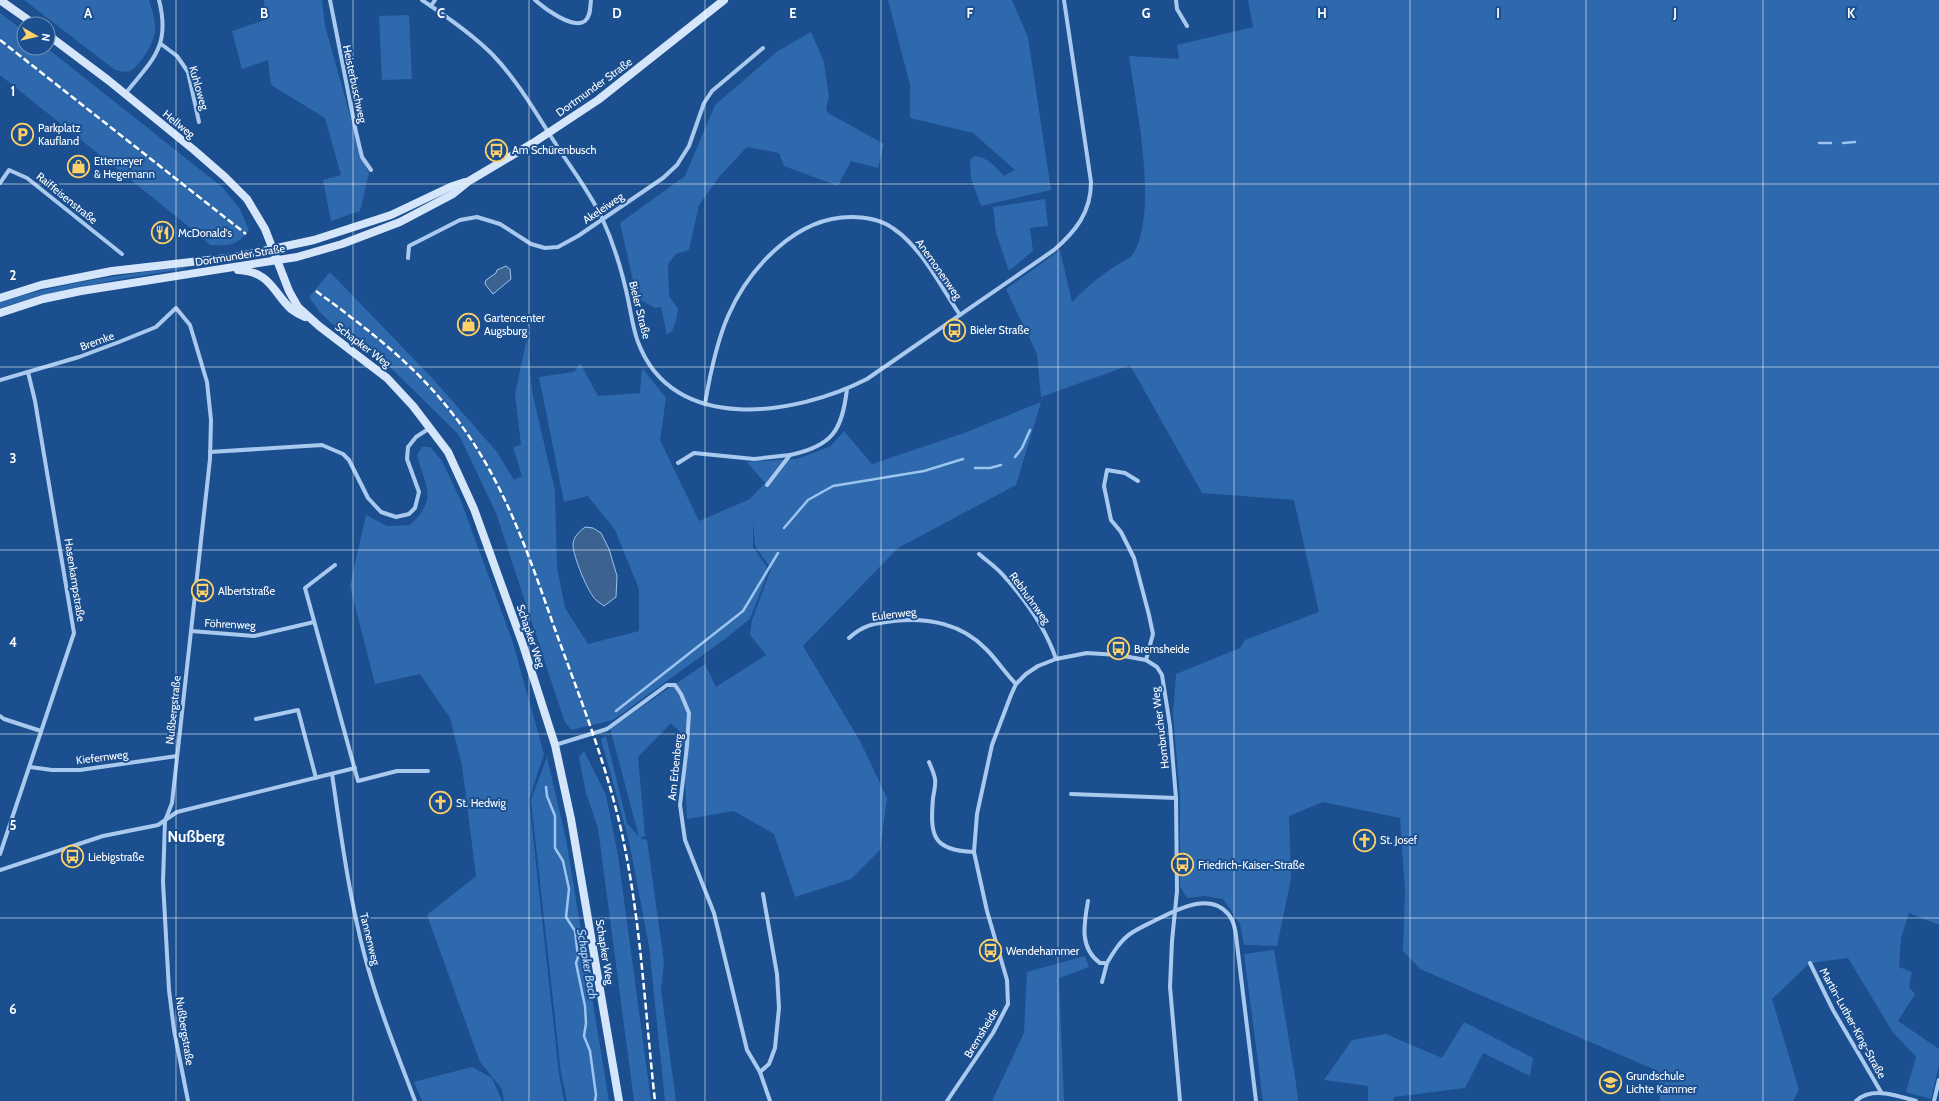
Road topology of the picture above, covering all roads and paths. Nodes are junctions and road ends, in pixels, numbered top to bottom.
1 (0, 0) edge
2 (159, 0) edge
3 (330, 0) edge
4 (422, 0) edge
5 (435, 0) edge
6 (535, 0) edge
7 (591, 0) edge
8 (724, 0) edge
9 (1064, 0) edge
10 (1176, 0) edge
11 (431, 6) junction
12 (23, 16) edge
13 (1187, 26) dead end
14 (56, 41) edge
15 (161, 44) junction
16 (763, 48) dead end
17 (125, 94) junction
18 (199, 122) dead end
19 (549, 133) junction
20 (371, 170) dead end
21 (469, 181) junction
22 (0, 183) edge
23 (602, 220) junction
24 (274, 250) junction
25 (122, 254) dead end
26 (408, 258) dead end
27 (278, 261) junction
28 (225, 269) junction
29 (0, 298) edge
30 (0, 313) edge
31 (960, 315) junction
32 (187, 322) joint
33 (319, 326) junction
34 (28, 372) junction
35 (0, 380) edge
36 (847, 389) junction
37 (704, 404) junction
38 (430, 428) junction
39 (210, 452) junction
40 (790, 455) junction
41 (678, 463) dead end
42 (1138, 481) dead end
43 (767, 485) dead end
44 (979, 554) dead end
45 (335, 565) dead end
46 (314, 622) junction
47 (191, 631) junction
48 (849, 638) dead end
49 (1056, 659) junction
50 (1146, 660) junction
51 (1016, 684) junction
52 (0, 716) edge
53 (256, 719) dead end
54 (41, 731) junction
55 (555, 745) junction
56 (177, 756) junction
57 (929, 762) dead end
58 (30, 767) junction
59 (355, 768) junction
60 (428, 771) dead end
61 (332, 774) junction
62 (316, 778) junction
63 (1071, 794) dead end
64 (1176, 798) junction
65 (165, 821) junction
66 (974, 852) junction
67 (0, 854) edge
68 (0, 870) edge
69 (763, 894) dead end
70 (1088, 901) dead end
71 (1174, 911) junction
72 (1107, 962) junction
73 (1810, 963) dead end
74 (1102, 982) dead end
75 (760, 1072) junction
76 (1939, 1080) edge
77 (1882, 1092) junction
78 (188, 1101) edge
79 (415, 1101) edge
80 (618, 1101) edge
81 (770, 1101) edge
82 (947, 1101) edge
83 (1180, 1101) edge
84 (1256, 1101) edge
85 (1856, 1101) edge
86 (1916, 1101) edge
87 (1934, 1101) edge

1 - 12 street
2 - 15 street
3 - 20 street, Heisterbuschweg
4 - 11 street
5 - 11 street
6 - 7 street
8 - 19 street, Dortmunder Straße
9 - 31 street, Bieler Straße
10 - 13 street
11 - 19 street
14 - 17 street, Hellweg
15 - 17 street
15 - 18 street, Kuhloweg
16 - 23 street, Akeleiweg
17 - 24 street, Hellweg
19 - 21 street, Dortmunder Straße
19 - 23 street, Bieler Straße
21 - 24 street, Dortmunder Straße
21 - 27 street, Dortmunder Straße
22 - 25 street, Raiffeisenstraße
23 - 26 street, Akeleiweg
23 - 37 street, Bieler Straße
24 - 27 street, Schapker Weg
24 - 29 street, Dortmunder Straße
27 - 28 street, Dortmunder Straße
27 - 33 street, Schapker Weg
28 - 30 street, Dortmunder Straße
28 - 33 street
31 - 36 street, Bieler Straße
31 - 37 street, Anemonenweg
32 - 34 street, Bremke
32 - 39 street, Nußbergstraße
33 - 38 street, Schapker Weg
34 - 35 street, Bremke
34 - 54 street, Hasenkampstraße
36 - 37 street, Bieler Straße
36 - 40 street
38 - 39 street
38 - 55 street, Schapker Weg
39 - 47 street, Nußbergstraße
40 - 41 street
40 - 43 street
42 - 50 street
44 - 49 street, Rebhuhnweg
45 - 46 street
46 - 47 street, Föhrenweg
46 - 59 street
47 - 56 street, Nußbergstraße
48 - 51 street, Eulenweg
49 - 50 street, Bremsheide
49 - 51 street, Bremsheide
50 - 64 street, Hombrucher Weg
51 - 66 street, Bremsheide
52 - 54 street
53 - 62 street
54 - 58 street, Hasenkampstraße
55 - 75 street, Am Erbenberg
55 - 80 street, Schapker Weg
56 - 58 street, Kiefernweg
56 - 65 street, Nußbergstraße
57 - 66 street
58 - 67 street, Hasenkampstraße
59 - 60 street
59 - 61 street
61 - 62 street
61 - 79 street, Tannenweg
62 - 65 street
63 - 64 street
64 - 71 street, Hombrucher Weg
65 - 68 street
65 - 78 street, Nußbergstraße
66 - 82 street, Bremsheide
69 - 75 street
70 - 72 street
71 - 72 street
71 - 83 street, Hombrucher Weg
71 - 84 street
72 - 74 street
73 - 77 street, Martin-Luther-King-Straße
75 - 81 street, Am Erbenberg
76 - 87 street
77 - 85 street, Martin-Luther-King-Straße
77 - 86 street, Martin-Luther-King-Straße

